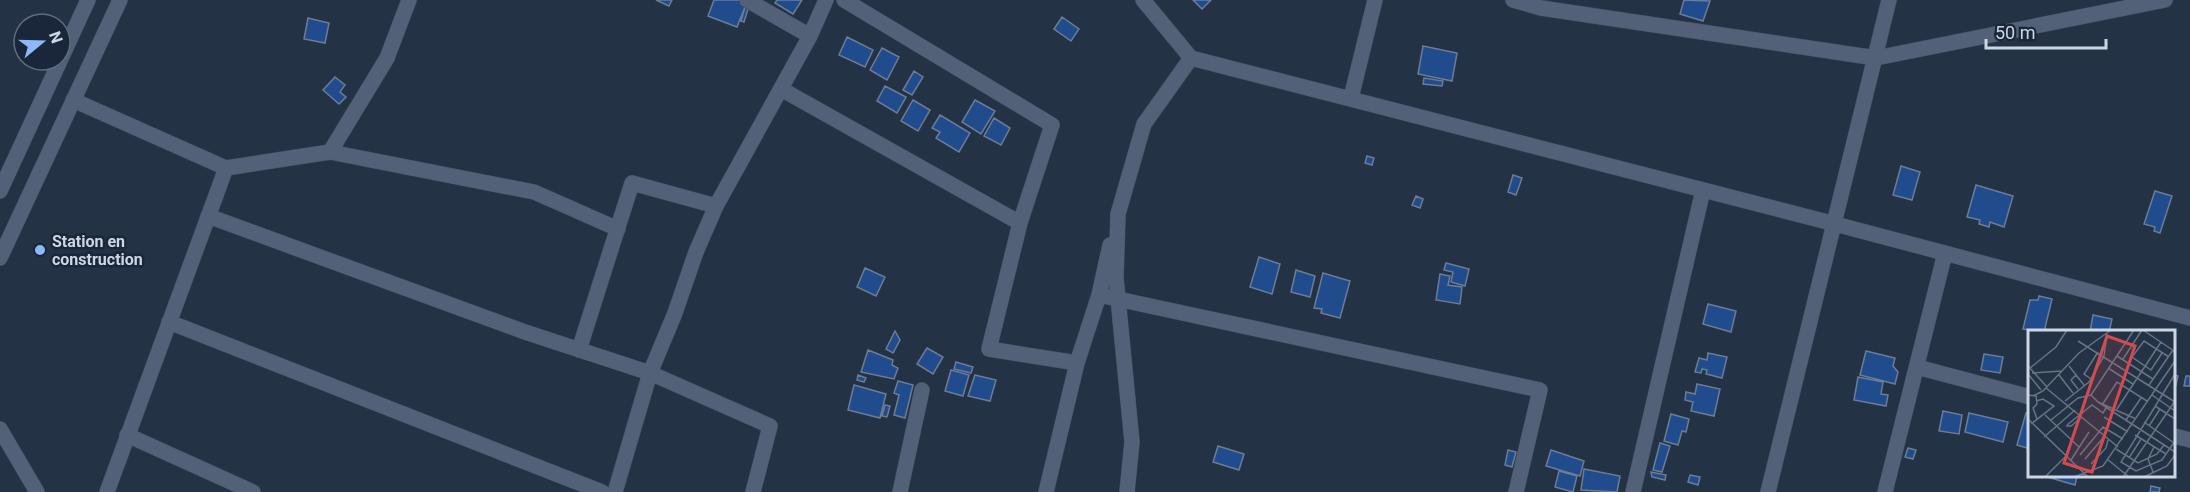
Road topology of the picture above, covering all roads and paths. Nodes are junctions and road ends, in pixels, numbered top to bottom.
1 (88, 0) edge
2 (120, 0) edge
3 (410, 0) edge
4 (747, 0) edge
5 (826, 0) edge
6 (844, 0) edge
7 (1143, 0) edge
8 (1375, 0) edge
9 (1513, 0) edge
10 (1889, 0) edge
11 (2165, 0) edge
12 (810, 36) junction
13 (1191, 58) junction
14 (1876, 58) junction
15 (781, 89) junction
16 (1351, 98) junction
17 (73, 100) junction
18 (330, 152) junction
19 (225, 168) junction
20 (1703, 190) junction
21 (0, 191) edge
22 (716, 206) junction
23 (1118, 213) junction
24 (208, 216) junction
25 (1020, 223) junction
26 (1835, 224) junction
27 (618, 229) junction
28 (1945, 253) junction
29 (0, 258) edge
30 (1099, 295) junction
31 (1118, 299) junction
32 (2190, 318) edge
33 (169, 322) junction
34 (579, 350) junction
35 (1077, 363) junction
36 (1917, 367) junction
37 (650, 373) junction
38 (922, 390) dead end
39 (2028, 396) edge
40 (0, 429) edge
41 (127, 435) junction
42 (2175, 435) edge
43 (2190, 440) edge
44 (37, 492) edge
45 (106, 492) edge
46 (253, 492) edge
47 (602, 492) edge
48 (615, 492) edge
49 (753, 492) edge
50 (900, 492) edge
51 (1046, 492) edge
52 (1127, 492) edge
53 (1516, 492) edge
54 (1633, 492) edge
55 (1768, 492) edge
56 (1886, 492) edge

1 - 21 street
2 - 17 street
3 - 18 street
4 - 12 street
5 - 12 street
6 - 25 street
7 - 13 street
8 - 16 street
9 - 14 street
10 - 14 street
11 - 14 street
12 - 15 street
13 - 16 street
13 - 23 street
14 - 26 street
15 - 22 street
15 - 25 street
16 - 20 street
17 - 19 street
17 - 29 street
18 - 19 street
18 - 27 street
19 - 24 street
20 - 26 street
20 - 54 street
22 - 27 street
22 - 37 street
23 - 30 street
23 - 31 street
24 - 33 street
24 - 34 street
25 - 35 street
26 - 28 street
26 - 55 street
27 - 34 street
28 - 32 street
28 - 36 street
30 - 31 street
30 - 35 street
31 - 52 street
31 - 53 street
33 - 41 street
33 - 47 street
34 - 37 street
35 - 51 street
36 - 39 street
36 - 56 street
37 - 48 street
37 - 49 street
38 - 50 street
40 - 44 street
41 - 45 street
41 - 46 street
42 - 43 street

